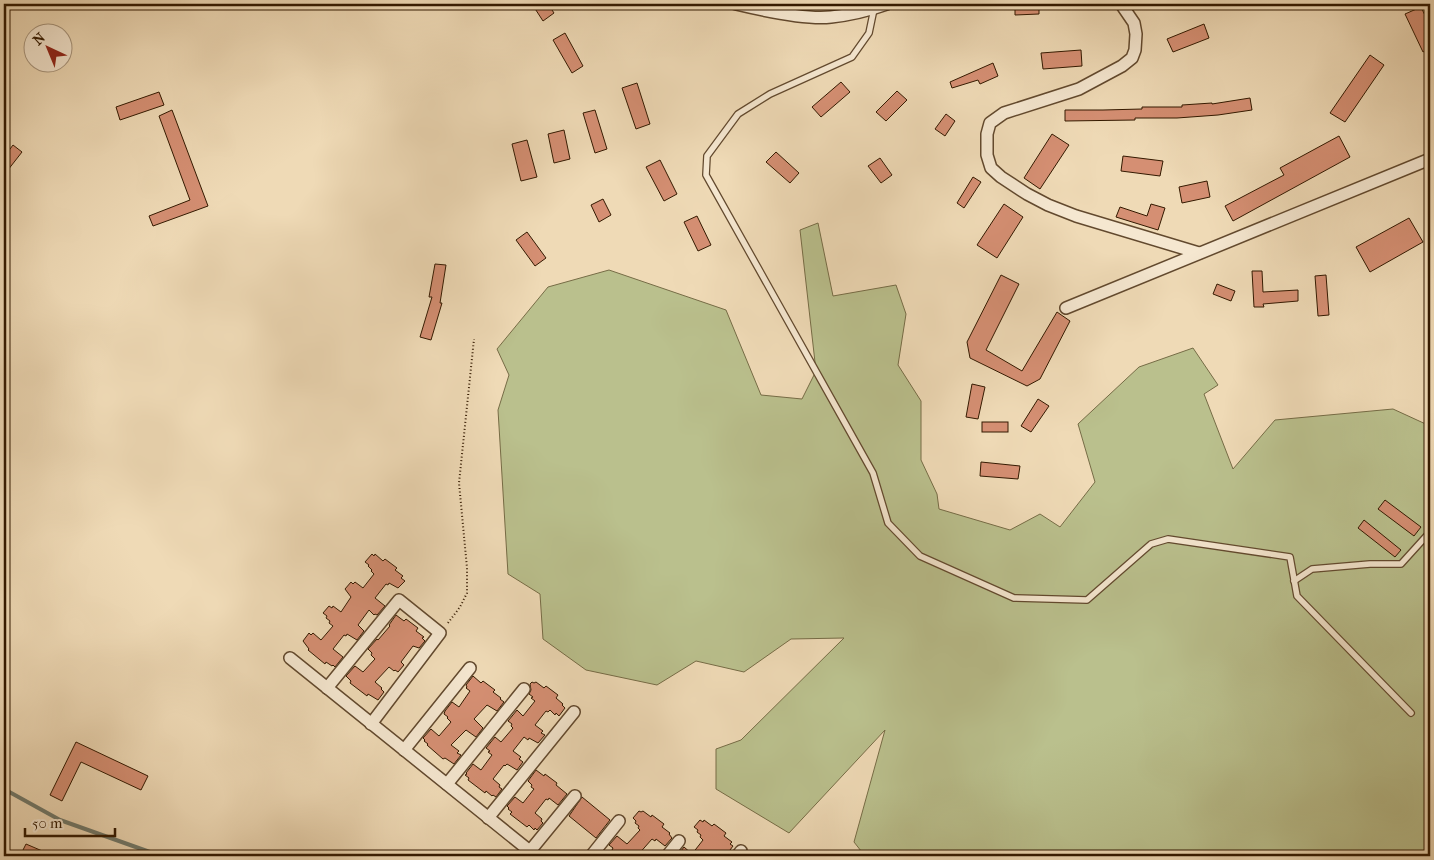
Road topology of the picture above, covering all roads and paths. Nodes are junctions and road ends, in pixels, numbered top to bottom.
1 (736, 4) edge
2 (888, 4) edge
3 (1121, 4) edge
4 (874, 6) edge
5 (1430, 160) edge
6 (1199, 253) junction
7 (1066, 308) dead end
8 (474, 339) dead end
9 (1430, 532) edge
10 (1294, 581) junction
11 (440, 633) junction
12 (290, 658) dead end
13 (470, 668) dead end
14 (328, 688) junction
15 (524, 689) dead end
16 (574, 712) dead end
17 (1411, 713) dead end
18 (371, 724) junction
19 (404, 750) junction
20 (447, 784) junction
21 (575, 796) dead end
22 (488, 818) junction
23 (619, 821) dead end
24 (679, 841) dead end
25 (533, 854) edge
26 (591, 856) edge
27 (667, 856) edge

1 - 4 street
2 - 4 street
3 - 6 street
4 - 10 lane
5 - 6 street
6 - 7 street
8 - 11 path
9 - 10 lane
10 - 17 lane
11 - 14 street
11 - 18 street
12 - 14 street
13 - 19 street
14 - 18 street
15 - 20 street
16 - 22 street
18 - 19 street
19 - 20 street
20 - 22 street
21 - 25 street
22 - 25 street
23 - 26 street
24 - 27 street

